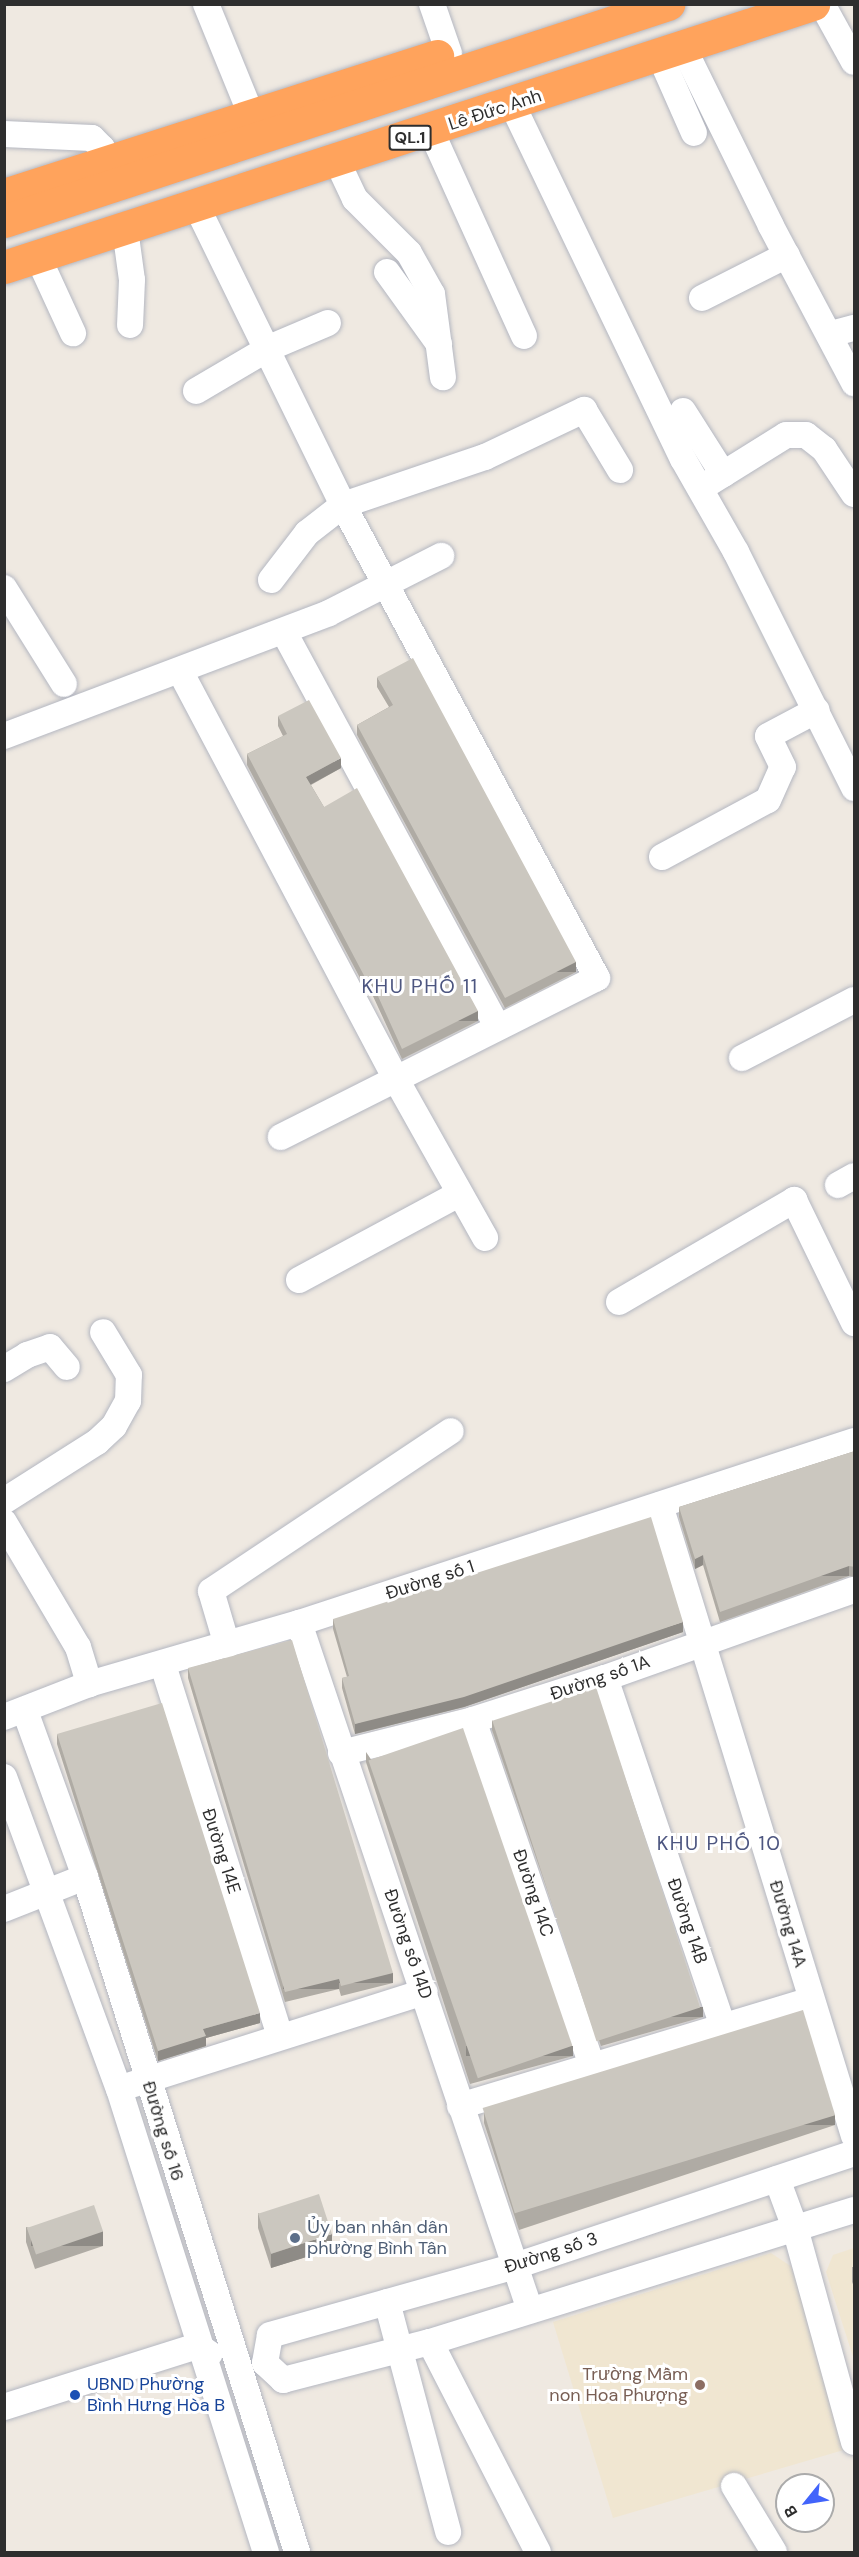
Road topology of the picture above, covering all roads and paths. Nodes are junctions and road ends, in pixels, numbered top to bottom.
1 (206, 4) edge
2 (432, 4) edge
3 (597, 4) edge
4 (668, 4) edge
5 (751, 4) edge
6 (813, 4) edge
7 (822, 4) edge
8 (672, 51) junction
9 (449, 53) junction
10 (855, 62) edge
11 (512, 104) junction
12 (251, 114) junction
13 (431, 131) junction
14 (694, 133) dead end
15 (4, 135) edge
16 (337, 161) junction
17 (111, 174) junction
18 (4, 195) edge
19 (193, 196) junction
20 (4, 221) edge
21 (125, 230) junction
22 (4, 247) edge
23 (787, 255) junction
24 (38, 257) junction
25 (4, 267) edge
26 (387, 272) dead end
27 (702, 298) dead end
28 (328, 323) dead end
29 (130, 325) dead end
30 (843, 331) edge
31 (73, 333) dead end
32 (524, 336) dead end
33 (441, 346) junction
34 (269, 348) junction
35 (443, 377) dead end
36 (855, 383) edge
37 (196, 391) dead end
38 (683, 411) dead end
39 (620, 470) dead end
40 (723, 474) junction
41 (701, 488) junction
42 (855, 494) edge
43 (343, 505) junction
44 (441, 556) dead end
45 (271, 580) dead end
46 (388, 586) junction
47 (5, 591) edge
48 (284, 632) junction
49 (180, 671) junction
50 (64, 684) dead end
51 (817, 710) junction
52 (4, 736) edge
53 (855, 788) edge
54 (662, 857) dead end
55 (855, 1000) edge
56 (498, 1027) junction
57 (742, 1058) dead end
58 (397, 1081) junction
59 (281, 1137) dead end
60 (459, 1194) junction
61 (485, 1238) dead end
62 (298, 1280) dead end
63 (619, 1302) dead end
64 (855, 1323) edge
65 (103, 1332) dead end
66 (67, 1367) dead end
67 (4, 1370) edge
68 (451, 1431) dead end
69 (855, 1441) edge
70 (4, 1501) edge
71 (660, 1505) junction
72 (4, 1522) edge
73 (855, 1590) edge
74 (299, 1623) junction
75 (701, 1642) junction
76 (227, 1645) junction
77 (163, 1665) junction
78 (605, 1678) junction
79 (89, 1684) junction
80 (15, 1714) edge
81 (473, 1720) junction
82 (341, 1753) junction
83 (4, 1777) edge
84 (85, 1877) junction
85 (49, 1892) junction
86 (4, 1909) edge
87 (425, 1992) junction
88 (811, 2000) junction
89 (723, 2027) junction
90 (280, 2036) junction
91 (592, 2066) junction
92 (146, 2080) junction
93 (119, 2089) junction
94 (460, 2106) junction
95 (855, 2136) edge
96 (855, 2153) edge
97 (777, 2179) junction
98 (855, 2210) edge
99 (795, 2228) junction
100 (193, 2229) junction
101 (165, 2238) junction
102 (515, 2266) junction
103 (387, 2302) junction
104 (530, 2310) junction
105 (430, 2342) junction
106 (198, 2346) junction
107 (402, 2349) junction
108 (265, 2362) junction
109 (239, 2372) junction
110 (4, 2407) edge
111 (258, 2432) junction
112 (229, 2442) junction
113 (855, 2442) edge
114 (734, 2486) dead end
115 (448, 2532) dead end
116 (266, 2553) edge
117 (297, 2553) edge
118 (538, 2553) edge
119 (774, 2553) edge

1 - 12 street
2 - 9 street
3 - 9 highway
4 - 17 highway
5 - 19 highway, Lê Đức Anh / QL.1
6 - 8 highway, Lê Đức Anh / QL.1
7 - 10 street
8 - 11 highway, Lê Đức Anh / QL.1
8 - 14 street
8 - 23 street
9 - 12 highway
11 - 13 highway, Lê Đức Anh / QL.1
11 - 41 street
12 - 17 highway
13 - 16 highway, Lê Đức Anh / QL.1
13 - 32 street
15 - 17 street
16 - 19 highway, Lê Đức Anh / QL.1
16 - 33 street
17 - 18 highway
17 - 20 highway
19 - 21 highway, Lê Đức Anh / QL.1
19 - 22 highway, Lê Đức Anh / QL.1
19 - 34 street
21 - 24 highway, Lê Đức Anh / QL.1
21 - 29 street
23 - 27 street
23 - 30 street
24 - 25 highway, Lê Đức Anh / QL.1
24 - 31 street
26 - 33 street
28 - 34 street
30 - 36 street
33 - 35 street
34 - 37 street
34 - 43 street
38 - 40 street
39 - 43 street
40 - 41 street
40 - 42 street
41 - 51 street
43 - 45 street
43 - 46 street
44 - 46 street
46 - 48 street
46 - 56 street
47 - 50 street
48 - 49 street
48 - 56 street
49 - 52 street
49 - 58 street
51 - 53 street
51 - 54 street
55 - 57 street
56 - 58 street
58 - 59 street
58 - 60 street
60 - 61 street
60 - 62 street
63 - 64 street
65 - 70 street
66 - 67 street
68 - 76 street
69 - 71 street, Đường số 1
71 - 74 street, Đường số 1
71 - 75 street, Đường 14A
72 - 79 street
73 - 75 street, Đường số 1A
74 - 76 street, Đường số 1
74 - 82 street, Đường số 14D
75 - 78 street, Đường số 1A
75 - 88 street, Đường 14A
76 - 77 street, Đường số 1
77 - 79 street, Đường số 1
77 - 90 street, Đường 14E
78 - 81 street, Đường số 1A
78 - 89 street, Đường 14B
79 - 80 street, Đường số 1
80 - 84 street, Đường số 16
81 - 82 street, Đường số 1A
81 - 91 street, Đường 14C
82 - 87 street, Đường số 14D
83 - 85 street, Đường số 16
84 - 85 street
84 - 92 street, Đường số 16
85 - 86 street
85 - 93 street, Đường số 16
87 - 90 street
87 - 94 street, Đường số 14D
88 - 89 street
88 - 95 street, Đường 14A
89 - 91 street
90 - 92 street
91 - 94 street
92 - 93 street
92 - 100 street, Đường số 16
93 - 101 street, Đường số 16
94 - 102 street, Đường số 14D
96 - 97 street, Đường số 3
97 - 99 street
97 - 102 street, Đường số 3
98 - 99 street
99 - 104 street
99 - 113 street
100 - 101 street
100 - 109 street, Đường số 16
101 - 106 street, Đường số 16
102 - 103 street, Đường số 3
102 - 104 street, Đường số 14D
103 - 107 street
103 - 108 street, Đường số 3
104 - 105 street
105 - 107 street
105 - 118 street
106 - 109 street
106 - 110 street
106 - 112 street, Đường số 16
107 - 108 street
107 - 115 street
108 - 109 street
109 - 111 street, Đường số 16
111 - 112 street
111 - 117 street, Đường số 16
112 - 116 street, Đường số 16
114 - 119 street

